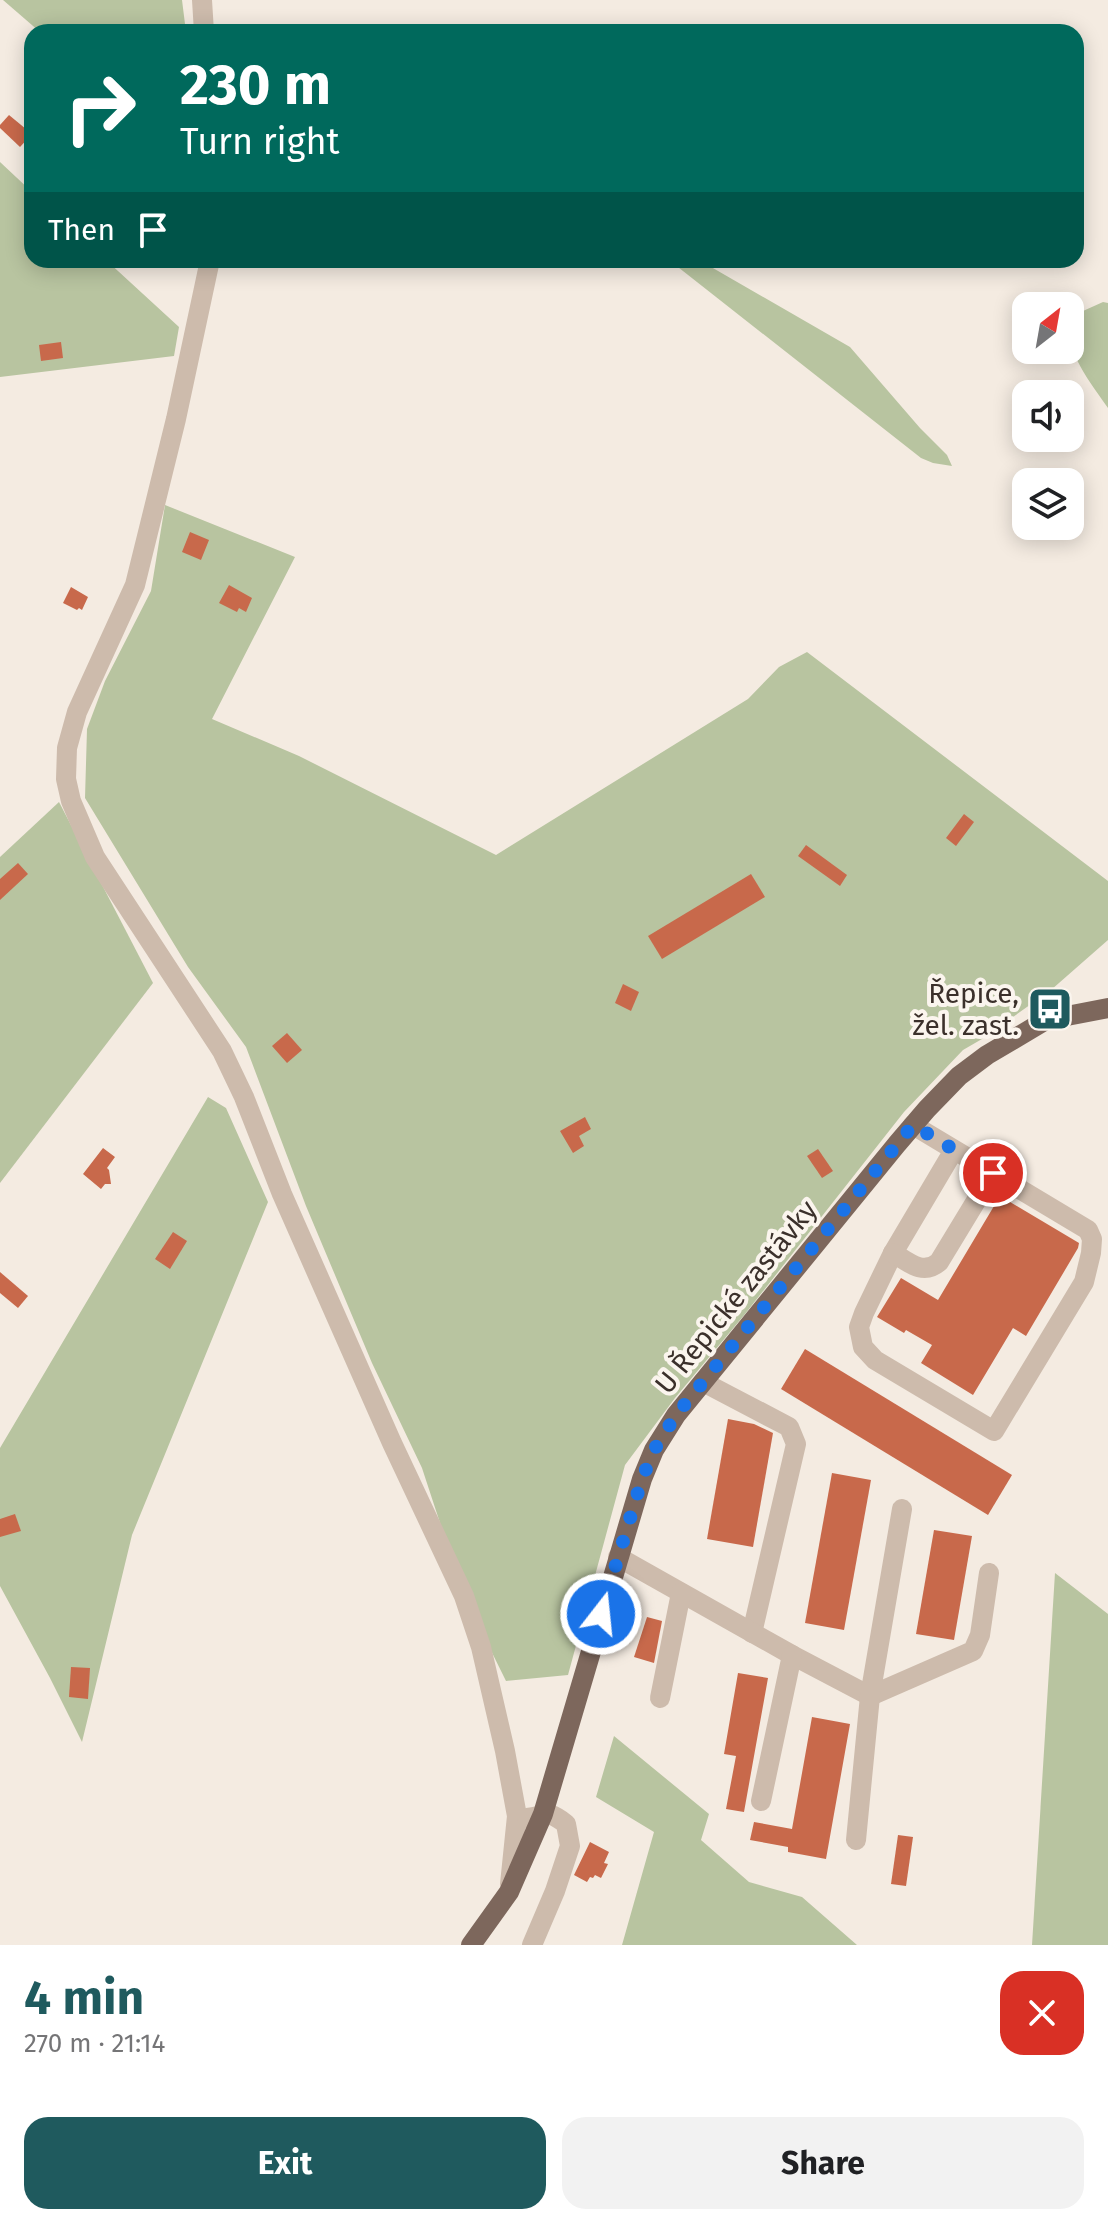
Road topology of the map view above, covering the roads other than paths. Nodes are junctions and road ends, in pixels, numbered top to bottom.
1 (202, 0) edge
2 (204, 24) edge
3 (208, 268) edge
4 (1108, 1008) edge
5 (913, 1125) junction
6 (954, 1150) junction
7 (993, 1173) junction
8 (893, 1253) junction
9 (703, 1382) junction
10 (902, 1509) dead end
11 (618, 1557) junction
12 (989, 1573) dead end
13 (681, 1593) junction
14 (752, 1633) junction
15 (792, 1655) junction
16 (870, 1696) junction
17 (660, 1698) dead end
18 (761, 1801) dead end
19 (543, 1814) junction
20 (517, 1816) junction
21 (856, 1840) dead end
22 (509, 1892) junction
23 (471, 1945) edge
24 (532, 1945) edge

1 - 2 street
3 - 20 street
4 - 5 main road, U Řepické zastávky
5 - 6 street
5 - 9 main road, U Řepické zastávky
6 - 7 street
6 - 8 street
7 - 8 street
7 - 8 street
9 - 11 main road, U Řepické zastávky
9 - 14 street
10 - 16 street
11 - 13 street
11 - 19 main road, U Řepické zastávky
12 - 16 street
13 - 14 street
13 - 17 street
14 - 15 street
15 - 16 street
15 - 18 street
16 - 21 street
19 - 20 street
19 - 22 main road, U Řepické zastávky
19 - 24 street
20 - 22 street
22 - 23 main road, U Řepické zastávky

